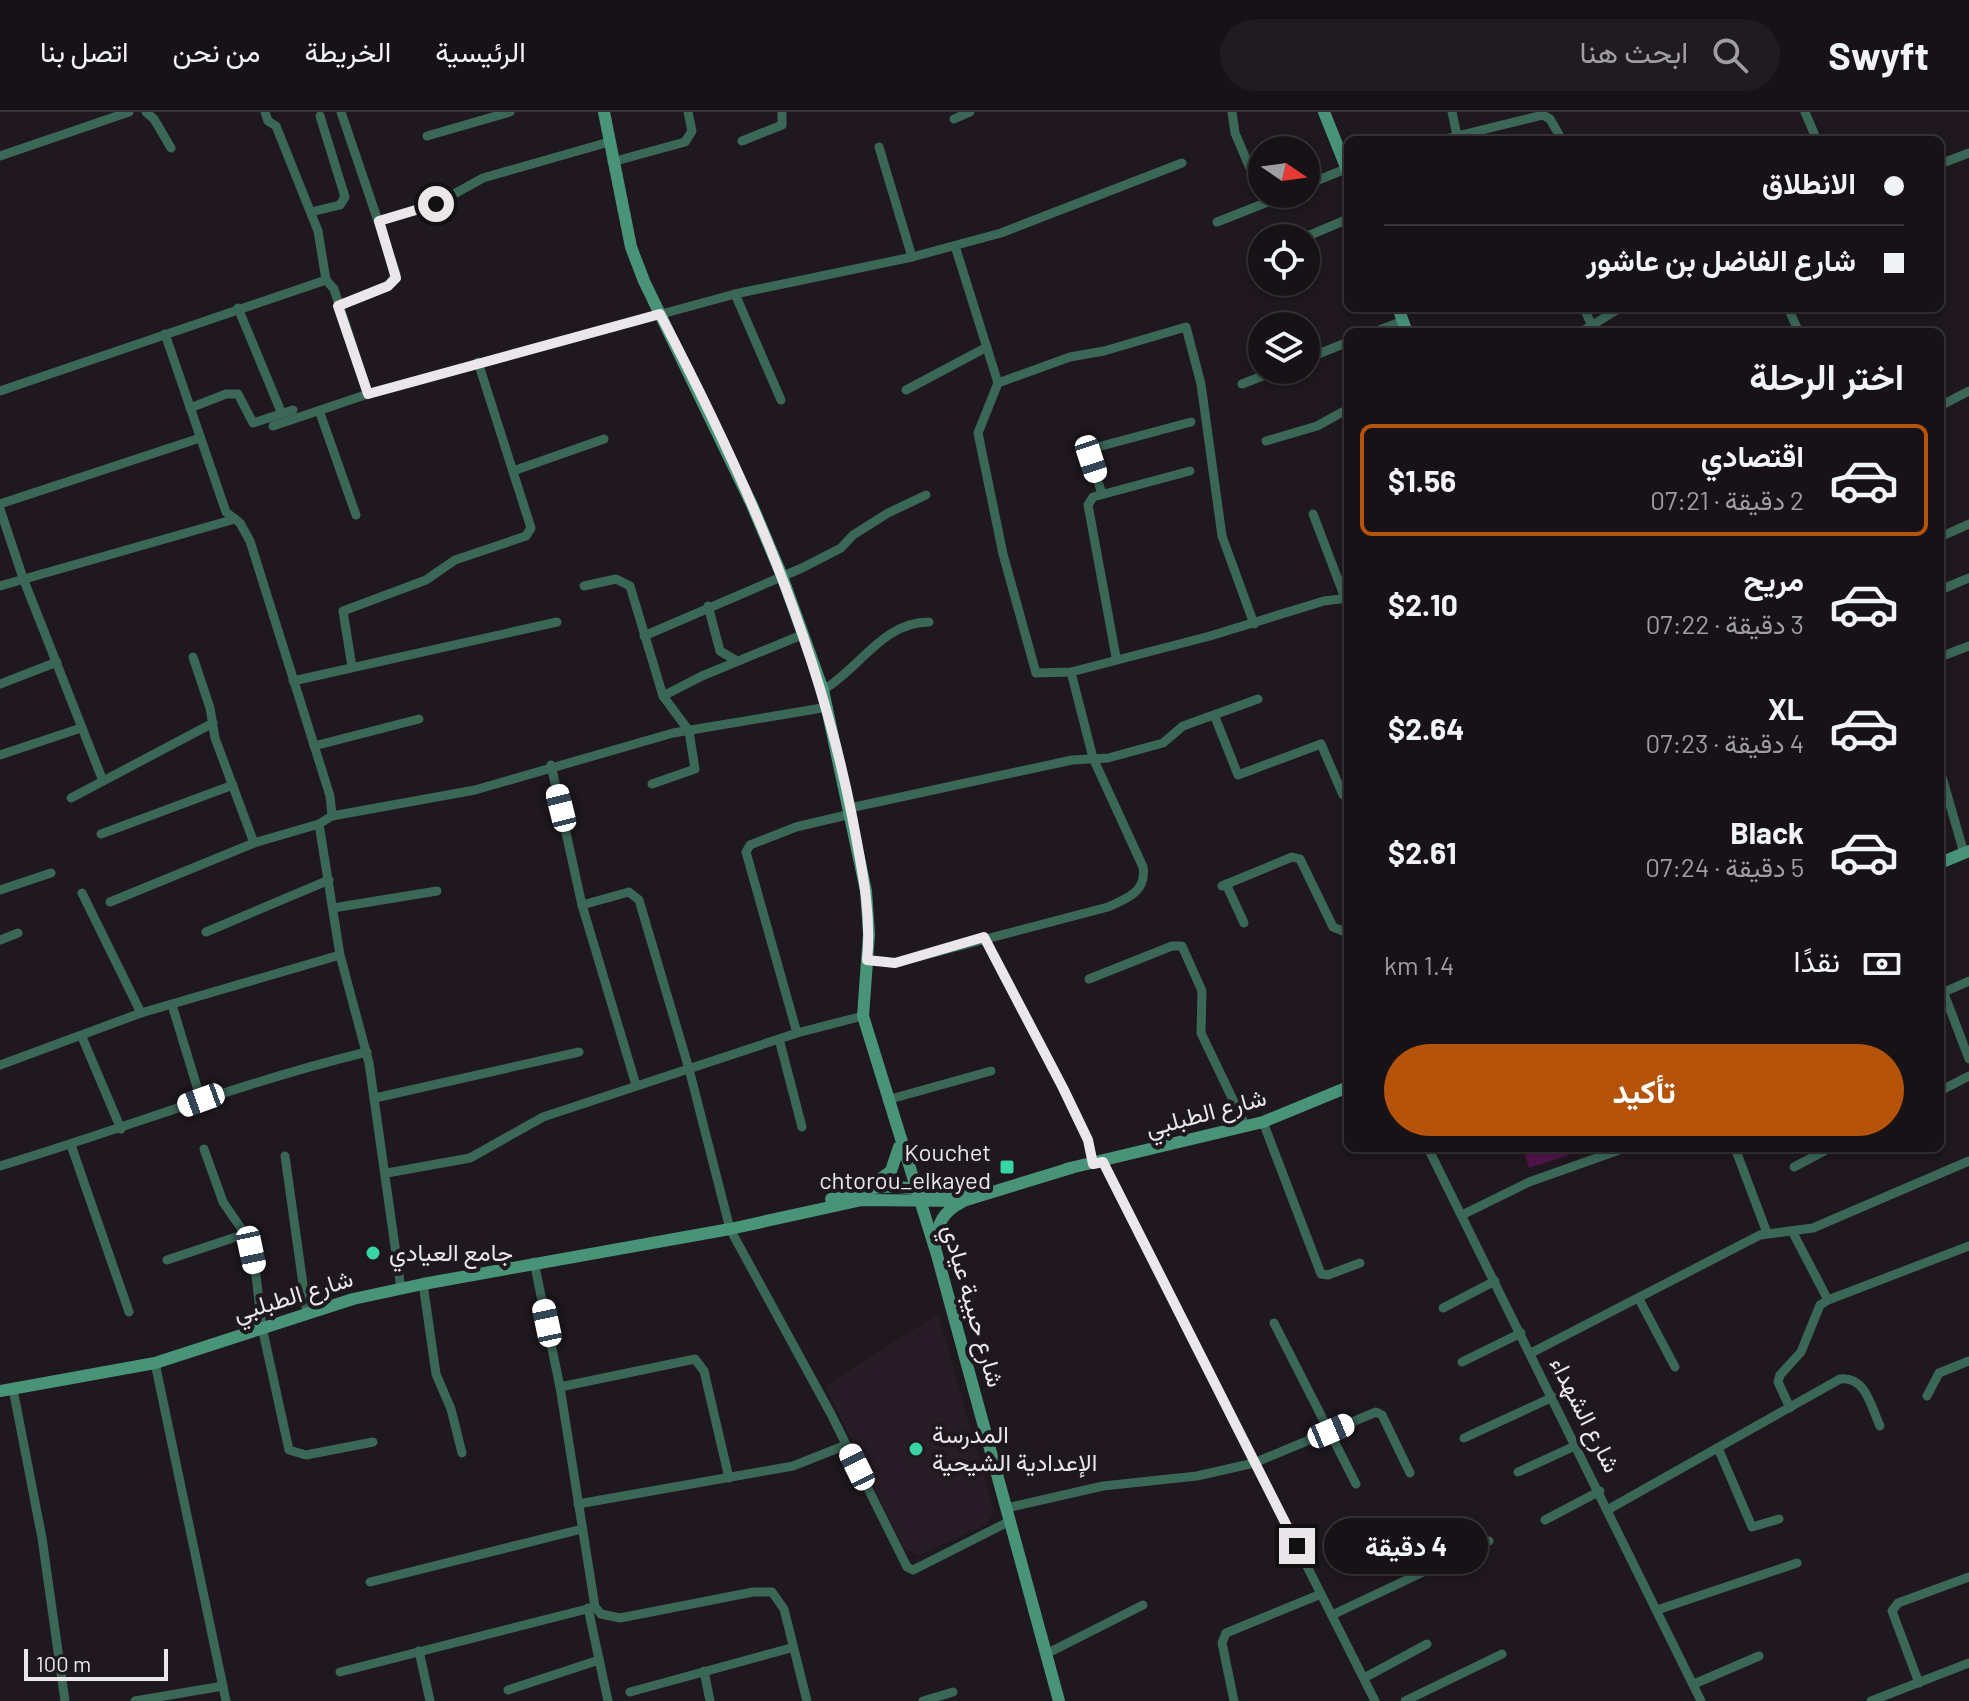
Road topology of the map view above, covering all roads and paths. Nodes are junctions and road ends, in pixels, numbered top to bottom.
1 (129, 112) edge
2 (146, 112) edge
3 (265, 112) edge
4 (341, 112) edge
5 (510, 112) edge
6 (604, 112) edge
7 (688, 112) edge
8 (782, 112) edge
9 (970, 112) edge
10 (1245, 112) edge
11 (1324, 112) edge
12 (1452, 112) edge
13 (1805, 112) edge
14 (1233, 114) edge
15 (320, 116) dead end
16 (954, 119) dead end
17 (427, 136) dead end
18 (1457, 136) edge
19 (1464, 136) edge
20 (1560, 136) edge
21 (1815, 136) edge
22 (742, 141) dead end
23 (609, 142) junction
24 (879, 147) dead end
25 (171, 148) dead end
26 (1969, 153) edge
27 (0, 156) edge
28 (1344, 160) edge
29 (612, 162) junction
30 (1944, 162) edge
31 (1182, 163) dead end
32 (1248, 164) edge
33 (1344, 171) edge
34 (1320, 180) edge
35 (1252, 208) edge
36 (311, 212) junction
37 (379, 221) junction
38 (1344, 221) edge
39 (1217, 222) dead end
40 (1320, 231) edge
41 (955, 246) junction
42 (912, 257) junction
43 (326, 280) junction
44 (735, 294) junction
45 (338, 306) junction
46 (238, 308) junction
47 (1586, 312) edge
48 (1614, 312) edge
49 (660, 314) junction
50 (1403, 320) edge
51 (1592, 326) junction
52 (1384, 328) edge
53 (1588, 328) edge
54 (165, 334) junction
55 (1344, 344) edge
56 (987, 347) junction
57 (1320, 353) edge
58 (478, 362) junction
59 (1248, 382) edge
60 (998, 383) junction
61 (1242, 384) dead end
62 (906, 390) dead end
63 (0, 391) edge
64 (1969, 391) edge
65 (368, 394) junction
66 (781, 400) dead end
67 (1944, 404) edge
68 (190, 408) junction
69 (293, 410) dead end
70 (1344, 411) edge
71 (320, 413) junction
72 (282, 414) junction
73 (1191, 422) dead end
74 (273, 426) dead end
75 (200, 438) junction
76 (604, 439) dead end
77 (1266, 441) dead end
78 (513, 471) junction
79 (1190, 471) dead end
80 (1102, 494) junction
81 (926, 495) dead end
82 (0, 506) edge
83 (1313, 514) dead end
84 (356, 515) dead end
85 (235, 519) junction
86 (1969, 524) edge
87 (1944, 535) edge
88 (782, 576) junction
89 (23, 578) junction
90 (1969, 578) edge
91 (0, 586) edge
92 (584, 586) dead end
93 (1944, 588) edge
94 (1344, 593) edge
95 (1344, 598) edge
96 (708, 606) junction
97 (557, 622) dead end
98 (929, 622) dead end
99 (1254, 624) junction
100 (804, 634) junction
101 (644, 636) junction
102 (1969, 646) edge
103 (1944, 655) edge
104 (193, 657) dead end
105 (1116, 657) junction
106 (737, 661) junction
107 (57, 662) junction
108 (352, 667) junction
109 (1071, 672) junction
110 (293, 681) junction
111 (0, 684) edge
112 (823, 690) junction
113 (663, 696) junction
114 (1258, 699) dead end
115 (828, 707) junction
116 (1215, 717) junction
117 (419, 719) dead end
118 (213, 723) junction
119 (81, 728) junction
120 (689, 731) junction
121 (314, 746) junction
122 (0, 755) edge
123 (1093, 758) junction
124 (551, 765) junction
125 (103, 781) junction
126 (1944, 783) edge
127 (652, 784) dead end
128 (233, 785) junction
129 (1343, 795) dead end
130 (71, 798) dead end
131 (851, 811) junction
132 (332, 816) junction
133 (319, 824) junction
134 (101, 834) dead end
135 (254, 843) junction
136 (1966, 852) edge
137 (1944, 861) edge
138 (51, 873) dead end
139 (329, 880) junction
140 (0, 890) edge
141 (437, 891) dead end
142 (82, 893) dead end
143 (110, 902) dead end
144 (582, 905) junction
145 (333, 908) junction
146 (1244, 923) dead end
147 (1344, 931) edge
148 (206, 932) dead end
149 (18, 933) dead end
150 (984, 937) junction
151 (0, 940) edge
152 (340, 955) junction
153 (867, 960) junction
154 (1089, 979) dead end
155 (1969, 981) edge
156 (1944, 987) edge
157 (1944, 991) edge
158 (172, 1005) junction
159 (141, 1013) junction
160 (863, 1016) junction
161 (797, 1033) junction
162 (1965, 1035) edge
163 (82, 1037) junction
164 (779, 1039) junction
165 (367, 1052) junction
166 (579, 1052) dead end
167 (1969, 1059) edge
168 (0, 1065) edge
169 (689, 1069) junction
170 (991, 1071) dead end
171 (1969, 1076) edge
172 (636, 1085) junction
173 (1344, 1089) edge
174 (1944, 1089) edge
175 (375, 1098) junction
176 (201, 1100) junction
177 (887, 1100) junction
178 (1263, 1122) junction
179 (802, 1127) dead end
180 (1246, 1127) junction
181 (121, 1129) junction
182 (898, 1136) junction
183 (71, 1145) junction
184 (204, 1149) dead end
185 (1430, 1152) edge
186 (1614, 1152) edge
187 (1737, 1152) edge
188 (1822, 1152) edge
189 (285, 1156) dead end
190 (1969, 1161) edge
191 (1098, 1163) junction
192 (0, 1166) edge
193 (1794, 1167) dead end
194 (1071, 1168) junction
195 (387, 1173) junction
196 (864, 1189) junction
197 (918, 1196) junction
198 (968, 1200) junction
199 (790, 1214) junction
200 (1462, 1215) junction
201 (730, 1229) junction
202 (1792, 1231) junction
203 (1767, 1233) junction
204 (245, 1234) junction
205 (1969, 1246) edge
206 (937, 1255) junction
207 (167, 1260) dead end
208 (534, 1262) junction
209 (1360, 1263) dead end
210 (1495, 1281) junction
211 (423, 1284) junction
212 (401, 1289) junction
213 (1639, 1299) junction
214 (1828, 1300) junction
215 (1443, 1308) dead end
216 (129, 1312) dead end
217 (307, 1313) junction
218 (1274, 1323) dead end
219 (262, 1327) junction
220 (1521, 1333) junction
221 (1531, 1353) junction
222 (1969, 1361) edge
223 (1462, 1362) dead end
224 (155, 1363) junction
225 (1675, 1367) dead end
226 (560, 1387) junction
227 (7, 1390) edge
228 (1927, 1396) dead end
229 (1553, 1397) junction
230 (1790, 1408) junction
231 (1880, 1426) dead end
232 (1331, 1431) junction
233 (1464, 1438) dead end
234 (373, 1442) dead end
235 (846, 1445) junction
236 (1577, 1445) junction
237 (1718, 1448) junction
238 (462, 1453) dead end
239 (1254, 1463) junction
240 (1518, 1472) dead end
241 (1410, 1473) dead end
242 (729, 1478) junction
243 (1356, 1484) dead end
244 (1600, 1491) junction
245 (578, 1504) junction
246 (1609, 1509) junction
247 (1009, 1514) junction
248 (1779, 1519) dead end
249 (1545, 1520) dead end
250 (582, 1529) junction
251 (1489, 1541) dead end
252 (1797, 1563) dead end
253 (1969, 1577) edge
254 (370, 1582) dead end
255 (1321, 1594) junction
256 (1143, 1605) dead end
257 (592, 1608) junction
258 (1657, 1610) junction
259 (1332, 1615) junction
260 (1427, 1644) dead end
261 (791, 1648) junction
262 (419, 1651) junction
263 (1046, 1654) junction
264 (1502, 1654) dead end
265 (1759, 1656) dead end
266 (599, 1660) junction
267 (1969, 1663) edge
268 (704, 1671) junction
269 (340, 1672) dead end
270 (1364, 1678) junction
271 (1919, 1683) junction
272 (1694, 1684) junction
273 (223, 1686) junction
274 (508, 1690) dead end
275 (630, 1692) dead end
276 (953, 1692) dead end
277 (65, 1701) edge
278 (135, 1701) edge
279 (226, 1701) edge
280 (430, 1701) edge
281 (608, 1701) edge
282 (710, 1701) edge
283 (807, 1701) edge
284 (923, 1701) edge
285 (1059, 1701) edge
286 (1234, 1701) edge
287 (1375, 1701) edge
288 (1405, 1701) edge
289 (1701, 1701) edge
290 (1871, 1701) edge

1 - 27 street
2 - 25 street
3 - 36 street
4 - 37 street
5 - 17 street
6 - 23 street
7 - 29 street
8 - 22 street
9 - 16 street
10 - 14 street
11 - 28 street
12 - 18 street
13 - 21 street
14 - 32 street
15 - 36 street
19 - 20 street
23 - 29 street
23 - 37 street
24 - 42 street
26 - 30 street
29 - 49 street
31 - 41 street
33 - 34 street
35 - 39 street
36 - 43 street
37 - 45 street
38 - 40 street
41 - 42 street
41 - 56 street
42 - 44 street
43 - 45 street
43 - 46 street
44 - 49 street
44 - 66 street
45 - 65 street
46 - 54 street
46 - 72 street
47 - 51 street
48 - 51 street
49 - 58 street
49 - 88 street
50 - 52 street
51 - 53 street
54 - 63 street
54 - 68 street
55 - 57 street
56 - 60 street
56 - 62 street
58 - 65 street
58 - 78 street
59 - 61 street
60 - 99 street
60 - 109 street
64 - 67 street
65 - 71 street
68 - 72 street
68 - 75 street
69 - 72 street
70 - 77 street
71 - 74 street
71 - 84 street
73 - 80 street
75 - 82 street
75 - 85 street
76 - 78 street
78 - 108 street
79 - 80 street
80 - 105 street
81 - 88 street
82 - 89 street
83 - 94 street
85 - 89 street
85 - 110 street
86 - 87 street
88 - 96 street
88 - 100 street
89 - 91 street
89 - 107 street
90 - 93 street
92 - 101 street
95 - 99 street
96 - 101 street
96 - 106 street
97 - 108 street
98 - 112 street
99 - 105 street
100 - 106 street
100 - 112 street
101 - 113 street
102 - 103 street
104 - 118 street
105 - 109 street
106 - 113 street
107 - 111 street
107 - 119 street
108 - 110 street
109 - 123 street
110 - 121 street
112 - 115 street
113 - 120 street
114 - 116 street
115 - 120 street
115 - 131 street
116 - 123 street
116 - 129 street
117 - 121 street
118 - 125 street
118 - 128 street
119 - 122 street
119 - 125 street
120 - 124 street
120 - 127 street
121 - 132 street
123 - 131 street
123 - 150 street
124 - 132 street
124 - 144 street
125 - 130 street
126 - 136 street
128 - 134 street
128 - 135 street
131 - 153 street
131 - 161 street
132 - 133 street
133 - 135 street
133 - 139 street
135 - 143 street
136 - 137 street
138 - 140 street
139 - 145 street
139 - 148 street
141 - 145 street
142 - 159 street
144 - 169 street
144 - 172 street
145 - 152 street
146 - 147 street
149 - 151 street
150 - 153 street
150 - 191 street
152 - 158 street
152 - 165 street
153 - 160 street
154 - 180 street
155 - 156 street
157 - 162 street
158 - 159 street
158 - 176 street
159 - 163 street
160 - 161 street
160 - 177 street, شارع حبيبة عيادي
161 - 164 street
162 - 167 street
163 - 168 street
163 - 181 street
164 - 169 street
164 - 179 street
165 - 175 street
165 - 176 street
166 - 175 street
169 - 172 street
169 - 201 street
170 - 177 street
171 - 174 street
172 - 195 street
173 - 178 street, شارع الطبلبي
175 - 195 street
176 - 181 street
177 - 182 street, شارع حبيبة عيادي
178 - 180 street, شارع الطبلبي
178 - 209 street
180 - 191 street, شارع الطبلبي
181 - 183 street
182 - 196 street
182 - 197 street, شارع حبيبة عيادي
183 - 192 street
183 - 216 street
184 - 204 street
185 - 200 street, شارع الشهداء
186 - 200 street
187 - 203 street
188 - 193 street
189 - 217 street
190 - 202 street
191 - 194 street, شارع الطبلبي
191 - 239 street
194 - 197 street, شارع الطبلبي
194 - 198 street, شارع الطبلبي
195 - 212 street
196 - 197 street, شارع الطبلبي
196 - 199 street, شارع الطبلبي
197 - 198 street, شارع الطبلبي
197 - 199 street, شارع الطبلبي
197 - 206 street, شارع حبيبة عيادي
198 - 206 street
199 - 201 street, شارع الطبلبي
200 - 210 street, شارع الشهداء
201 - 208 street, شارع الطبلبي
201 - 235 street
202 - 203 street
202 - 214 street
203 - 213 street
204 - 207 street
204 - 219 street
205 - 214 street
206 - 247 street, شارع حبيبة عيادي
208 - 211 street, شارع الطبلبي
208 - 226 street
210 - 215 street
210 - 220 street, شارع الشهداء
211 - 212 street, شارع الطبلبي
211 - 238 street
212 - 217 street, شارع الطبلبي
213 - 221 street
213 - 225 street
214 - 230 street
217 - 219 street, شارع الطبلبي
218 - 232 street
219 - 224 street, شارع الطبلبي
219 - 234 street
220 - 221 street, شارع الشهداء
220 - 223 street
221 - 229 street, شارع الشهداء
222 - 228 street
224 - 227 street, شارع الطبلبي
224 - 273 street
226 - 242 street
226 - 245 street
227 - 277 street
229 - 233 street
229 - 236 street, شارع الشهداء
230 - 231 street
230 - 237 street
232 - 239 street
232 - 241 street
232 - 243 street
235 - 242 street
235 - 247 street
236 - 240 street
236 - 244 street, شارع الشهداء
237 - 246 street
237 - 248 street
239 - 247 street
239 - 255 street
242 - 245 street
244 - 246 street, شارع الشهداء
244 - 249 street
245 - 250 street
246 - 258 street, شارع الشهداء
247 - 263 street, شارع حبيبة عيادي
250 - 254 street
250 - 257 street
251 - 259 street
252 - 258 street
253 - 271 street
255 - 259 street
255 - 286 street
256 - 263 street
257 - 261 street
257 - 262 street
257 - 266 street
258 - 272 street, شارع الشهداء
259 - 270 street
260 - 270 street
261 - 268 street
261 - 283 street
262 - 269 street
262 - 280 street
263 - 285 street, شارع حبيبة عيادي
264 - 288 street
265 - 272 street
266 - 274 street
266 - 281 street
267 - 271 street
268 - 275 street
268 - 282 street
270 - 287 street
271 - 290 street
272 - 289 street, شارع الشهداء
273 - 278 street
273 - 279 street
276 - 284 street

